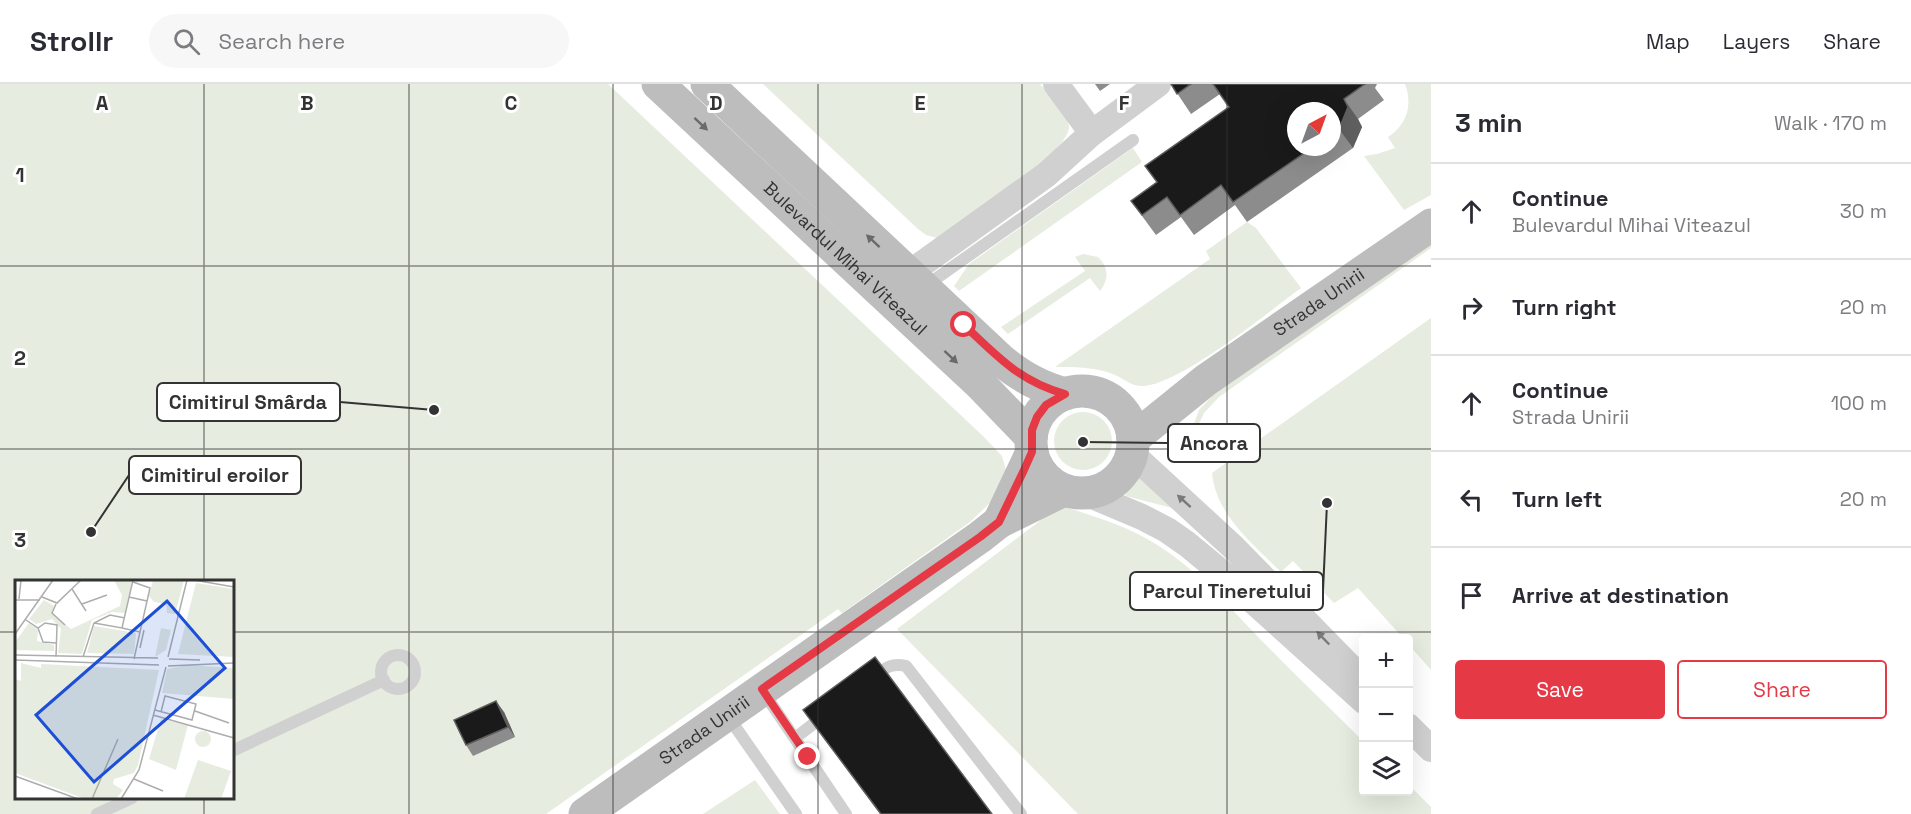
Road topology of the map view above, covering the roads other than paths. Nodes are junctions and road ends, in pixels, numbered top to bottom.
1 (658, 84) edge
2 (707, 84) edge
3 (1056, 84) edge
4 (1158, 84) edge
5 (1092, 133) junction
6 (1133, 140) dead end
7 (1431, 225) edge
8 (916, 281) junction
9 (1206, 380) junction
10 (1065, 394) junction
11 (1119, 406) junction
12 (1032, 445) junction
13 (1133, 446) junction
14 (1074, 491) junction
15 (999, 522) junction
16 (1359, 675) edge
17 (384, 680) dead end
18 (860, 687) edge
19 (762, 689) junction
20 (1359, 697) edge
21 (832, 709) edge
22 (727, 714) junction
23 (1413, 731) edge
24 (795, 738) junction
25 (1413, 747) edge
26 (1431, 749) edge
27 (234, 750) edge
28 (1431, 763) edge
29 (130, 799) edge
30 (97, 814) edge
31 (585, 814) edge
32 (796, 814) edge
33 (846, 814) edge
34 (1021, 814) edge

1 -> 12 main road, Bulevardul Mihai Viteazul
8 -> 2 main road, Bulevardul Mihai Viteazul
3 - 5 street
4 - 5 street
5 - 8 street
6 - 8 lane
7 - 9 main road, Strada Unirii
8 - 10 main road, Bulevardul Mihai Viteazul
9 - 11 main road, Strada Unirii
9 - 13 main road, Strada Unirii
10 - 11 main road
10 - 12 main road
11 - 13 main road
12 - 14 main road
12 - 15 main road, Strada Unirii
13 - 14 main road
16 -> 13 street
14 - 15 main road, Strada Unirii
14 - 20 street
15 - 19 main road, Strada Unirii
17 - 27 lane
18 - 34 lane
19 - 22 main road, Strada Unirii
19 - 24 lane
21 - 24 lane
22 - 31 main road, Strada Unirii
22 - 32 lane
23 - 26 street
24 - 33 lane
25 - 28 street
29 - 30 lane

